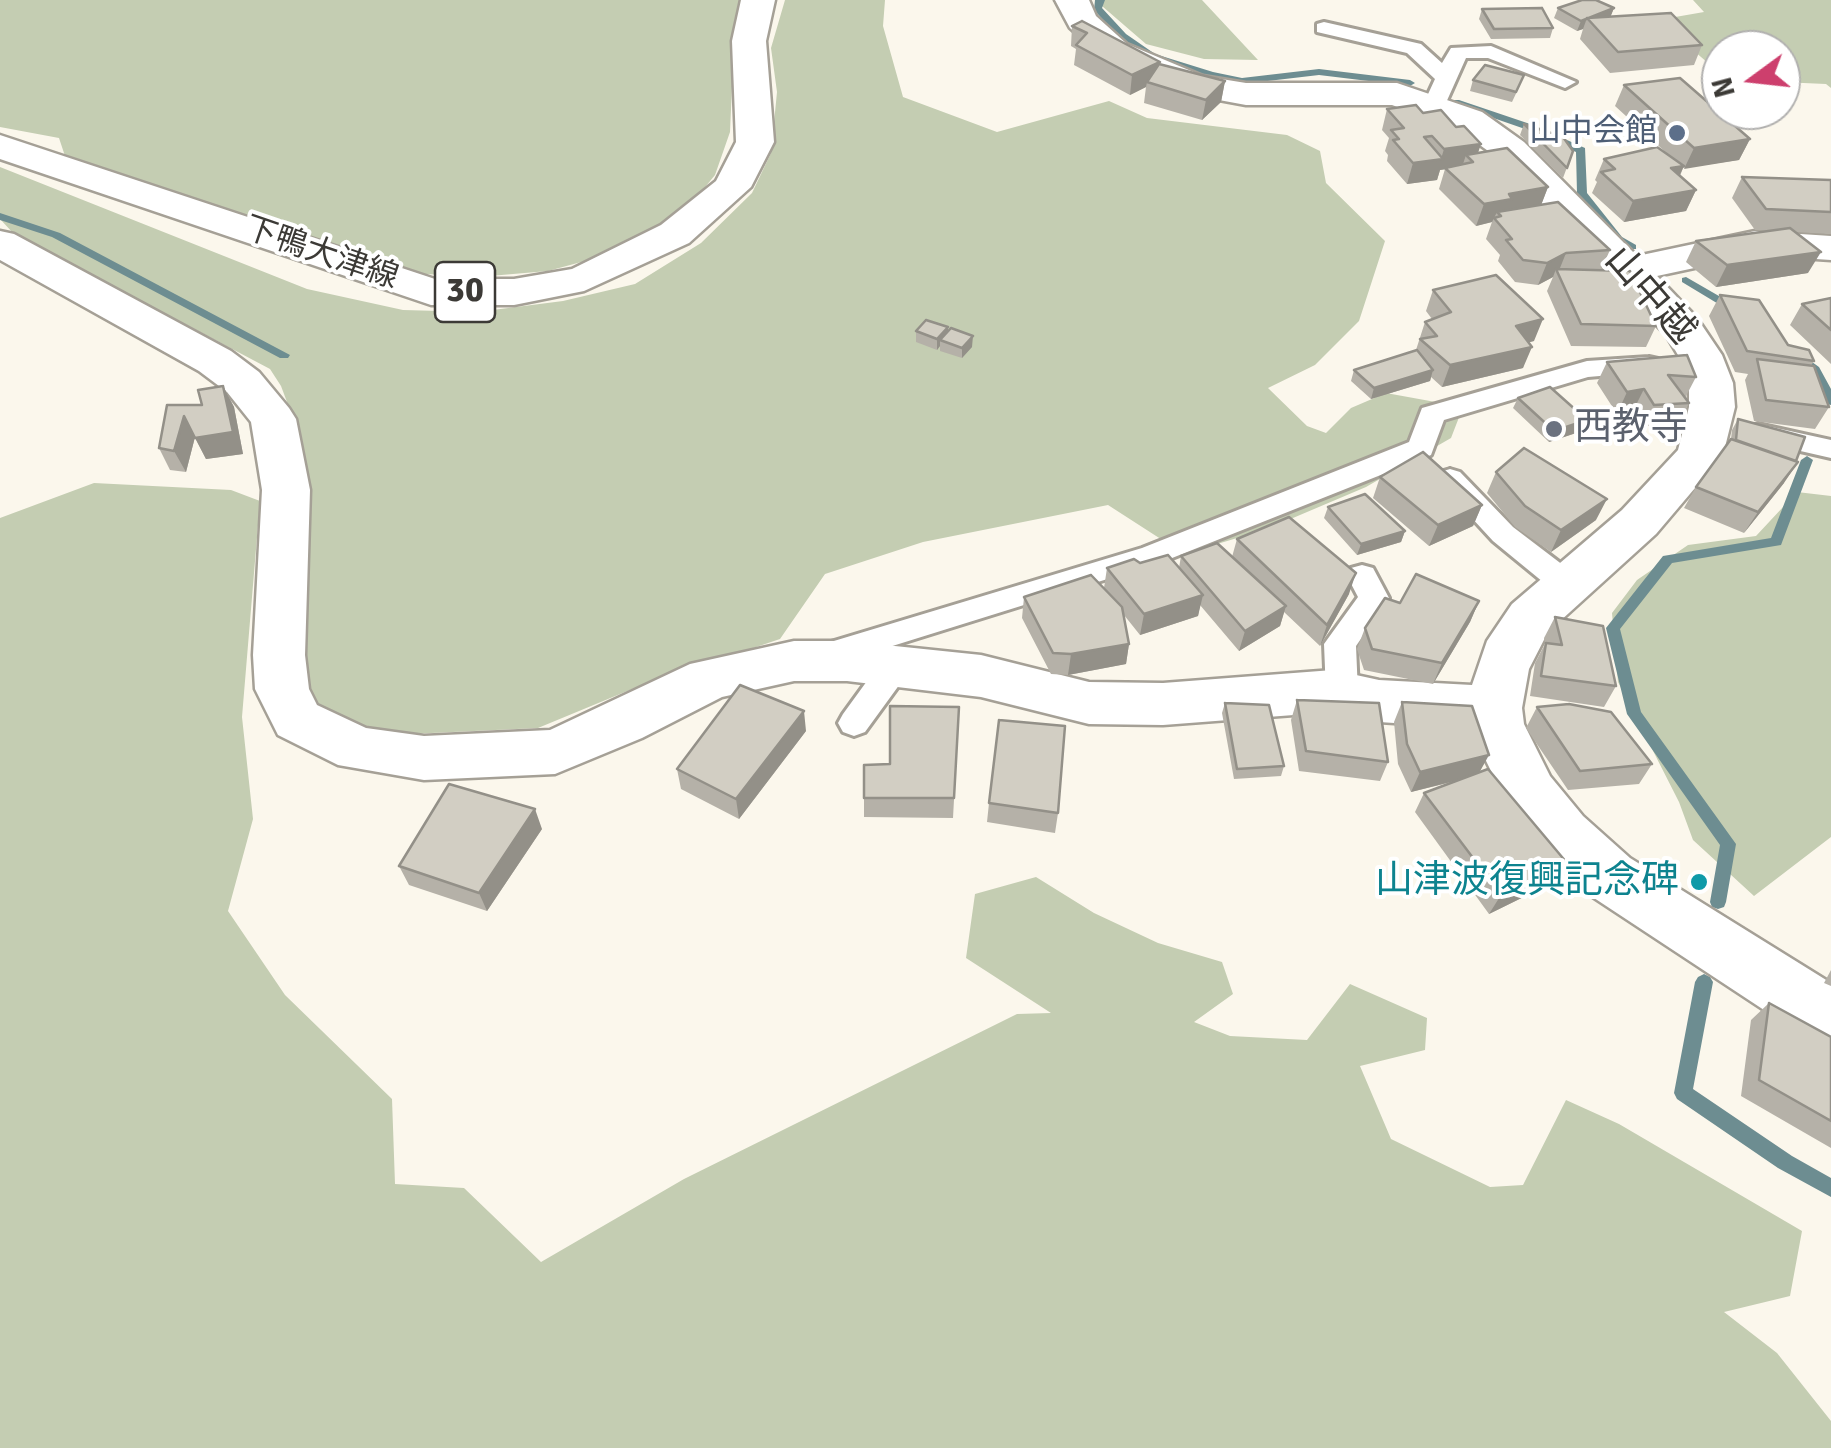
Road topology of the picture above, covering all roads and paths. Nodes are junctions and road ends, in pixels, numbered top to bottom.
1 (758, 0) edge
2 (1072, 0) edge
3 (1324, 28) dead end
4 (1565, 82) dead end
5 (1440, 91) junction
6 (0, 146) edge
7 (0, 243) edge
8 (1831, 248) edge
9 (1630, 271) junction
10 (1703, 362) junction
11 (1710, 420) junction
12 (1421, 448) junction
13 (1831, 449) edge
14 (1362, 576) dead end
15 (1566, 583) junction
16 (808, 661) junction
17 (894, 668) junction
18 (1342, 694) junction
19 (1494, 708) junction
20 (854, 723) dead end
21 (1831, 1018) edge

1 - 6 street, 下鴨大津線 / 30
2 - 5 street, 山中越
3 - 5 lane
4 - 5 lane
5 - 9 street, 山中越
7 - 16 street
8 - 9 street
9 - 10 street, 山中越
10 - 11 street, 山中越
10 - 12 lane
11 - 13 lane
11 - 15 street, 山中越
12 - 15 lane
12 - 16 lane
14 - 18 lane
15 - 19 street, 山中越
16 - 17 street
17 - 18 street
17 - 20 lane
18 - 19 street
19 - 21 street

